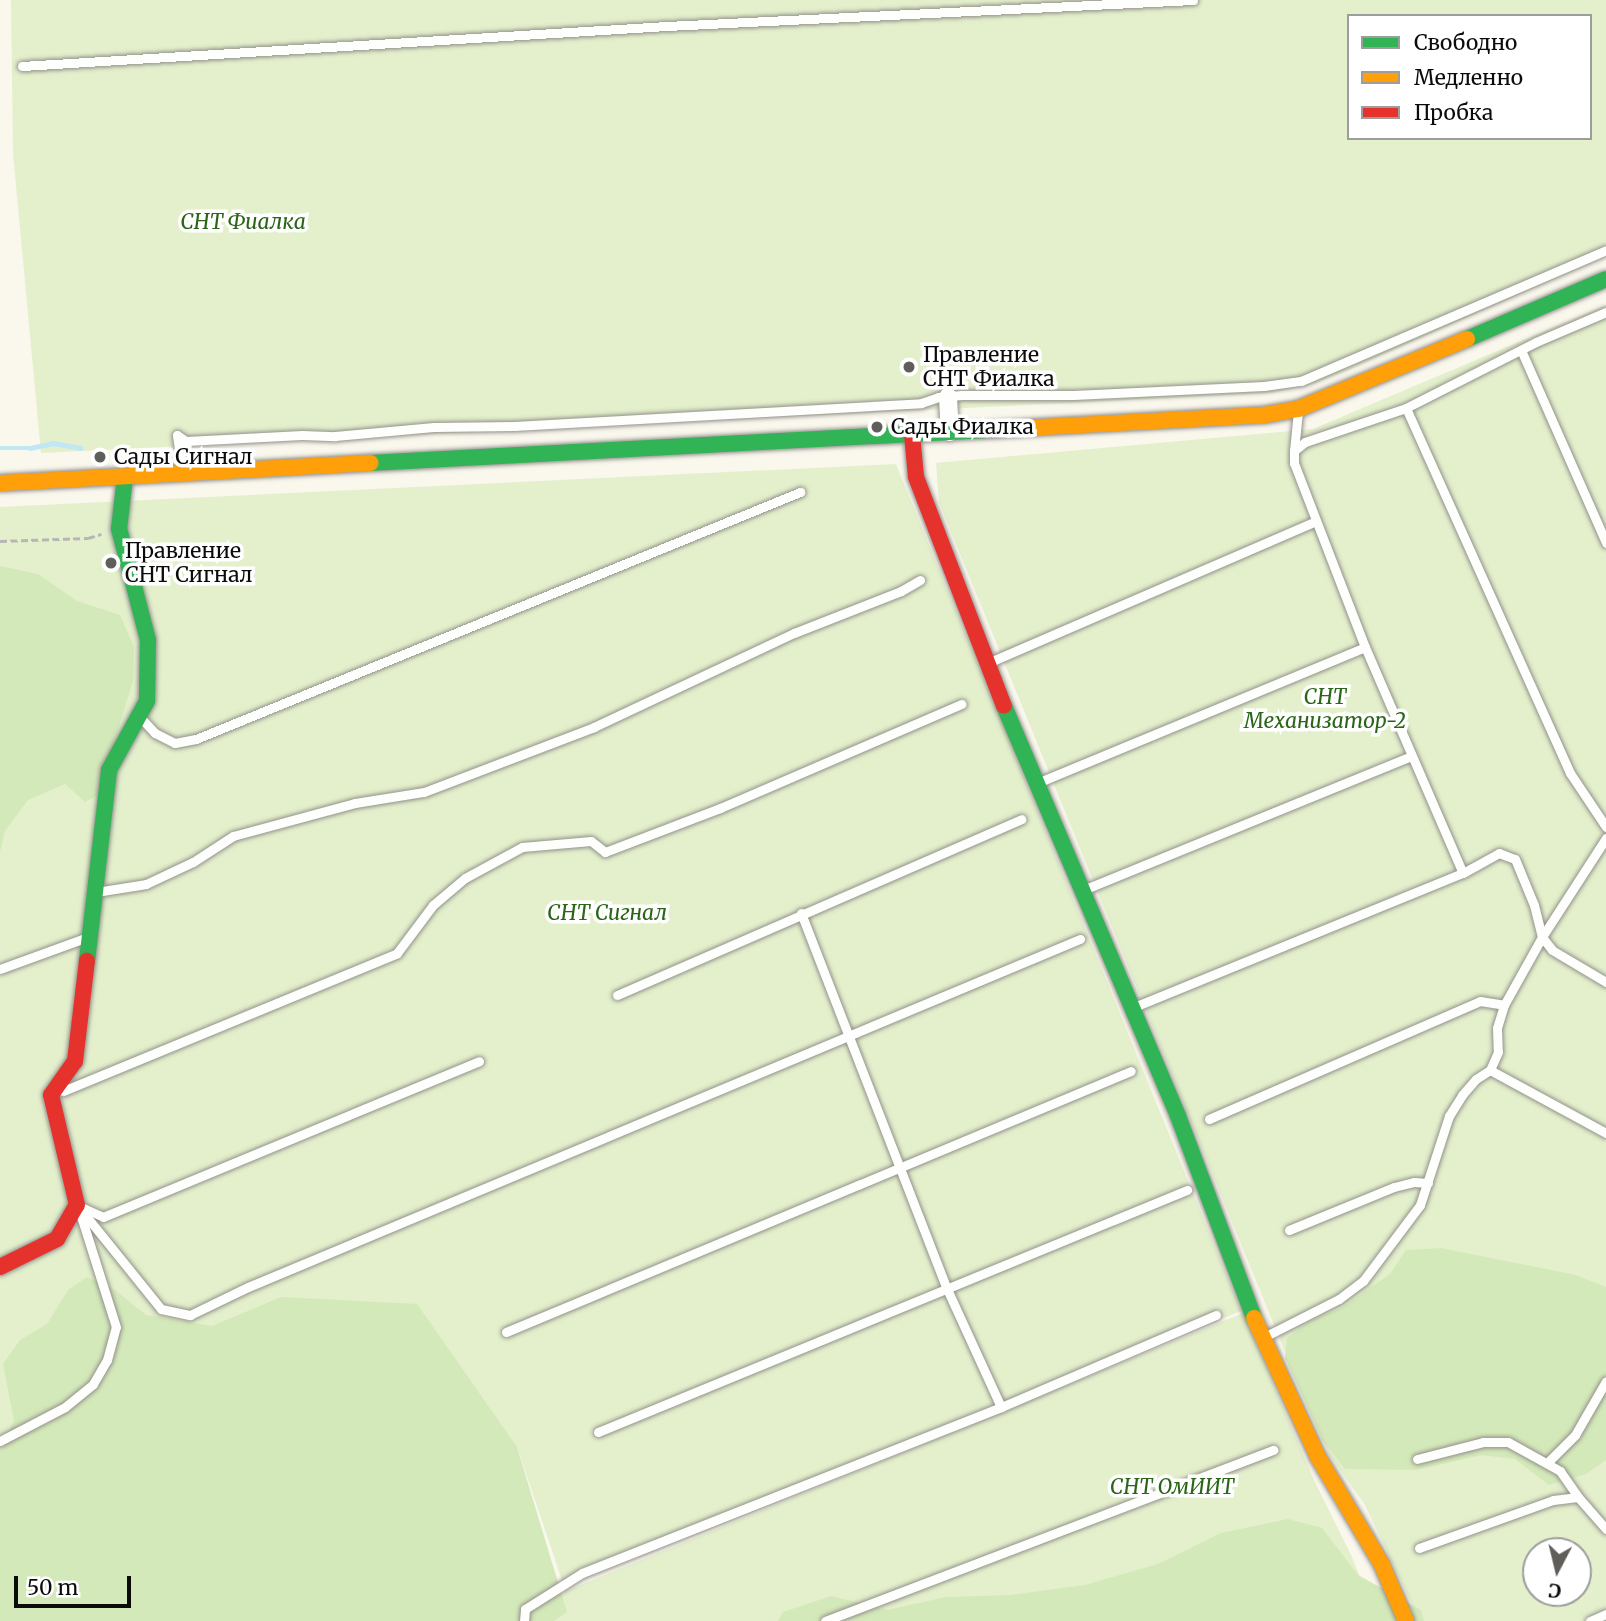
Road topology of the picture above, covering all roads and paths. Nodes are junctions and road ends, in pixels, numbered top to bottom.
1 (1193, 0) edge
2 (22, 66) dead end
3 (1606, 250) edge
4 (1606, 279) edge
5 (1606, 312) edge
6 (1521, 350) junction
7 (948, 397) junction
8 (1406, 408) junction
9 (1298, 409) junction
10 (950, 432) junction
11 (912, 434) junction
12 (1294, 451) junction
13 (182, 474) junction
14 (125, 477) junction
15 (0, 483) edge
16 (800, 492) dead end
17 (1316, 521) junction
18 (119, 529) junction
19 (0, 541) edge
20 (1606, 543) edge
21 (919, 580) dead end
22 (1365, 646) junction
23 (988, 663) junction
24 (962, 704) dead end
25 (139, 716) junction
26 (1412, 757) junction
27 (1037, 783) junction
28 (1021, 819) dead end
29 (1606, 827) edge
30 (1606, 838) edge
31 (1462, 873) junction
32 (1082, 890) junction
33 (95, 892) junction
34 (801, 913) junction
35 (90, 937) junction
36 (1542, 937) junction
37 (1080, 939) dead end
38 (0, 969) edge
39 (1606, 982) edge
40 (617, 995) dead end
41 (1504, 1006) junction
42 (1131, 1009) junction
43 (848, 1036) junction
44 (479, 1061) dead end
45 (1490, 1070) junction
46 (1131, 1071) dead end
47 (51, 1095) junction
48 (1209, 1119) dead end
49 (1606, 1133) edge
50 (899, 1168) junction
51 (1428, 1183) junction
52 (1187, 1190) dead end
53 (77, 1205) junction
54 (1289, 1230) dead end
55 (0, 1267) edge
56 (947, 1289) junction
57 (1216, 1315) dead end
58 (506, 1332) dead end
59 (1262, 1338) junction
60 (1606, 1381) edge
61 (1001, 1407) junction
62 (598, 1432) dead end
63 (0, 1441) edge
64 (1273, 1450) dead end
65 (1417, 1458) dead end
66 (1547, 1463) junction
67 (1578, 1497) junction
68 (1605, 1527) edge
69 (1419, 1548) dead end
70 (1606, 1614) edge
71 (524, 1621) edge
72 (825, 1621) edge
73 (1406, 1621) edge
74 (1590, 1621) edge

1 - 2 lane
3 - 7 lane
4 - 9 street
5 - 6 lane
6 - 8 lane
6 - 20 lane
7 - 10 street
7 - 13 lane
8 - 12 lane
8 - 29 lane
9 - 10 street
9 - 12 lane
10 - 11 street
11 - 13 street
11 - 23 street
12 - 17 lane
13 - 14 street
14 - 15 street
14 - 18 street
16 - 25 lane
17 - 22 lane
17 - 23 lane
18 - 19 path
18 - 25 street
21 - 33 lane
22 - 26 lane
22 - 27 lane
23 - 27 street
24 - 47 lane
25 - 33 street
26 - 31 lane
26 - 32 lane
27 - 32 street
28 - 34 lane
30 - 36 lane
31 - 36 lane
31 - 42 lane
32 - 42 street
33 - 35 street
34 - 40 lane
34 - 43 lane
35 - 38 lane
35 - 47 street
36 - 39 lane
36 - 41 lane
37 - 43 lane
41 - 45 lane
41 - 48 lane
42 - 59 street
43 - 50 lane
43 - 53 lane
44 - 53 lane
45 - 49 lane
45 - 51 lane
46 - 50 lane
47 - 53 street
50 - 56 lane
50 - 58 lane
51 - 54 lane
51 - 59 lane
52 - 56 lane
53 - 55 street
53 - 63 lane
56 - 61 lane
56 - 62 lane
57 - 61 lane
59 - 73 street
60 - 66 lane
61 - 71 lane
64 - 72 lane
65 - 66 lane
66 - 67 lane
67 - 68 lane
67 - 69 lane
70 - 74 lane

